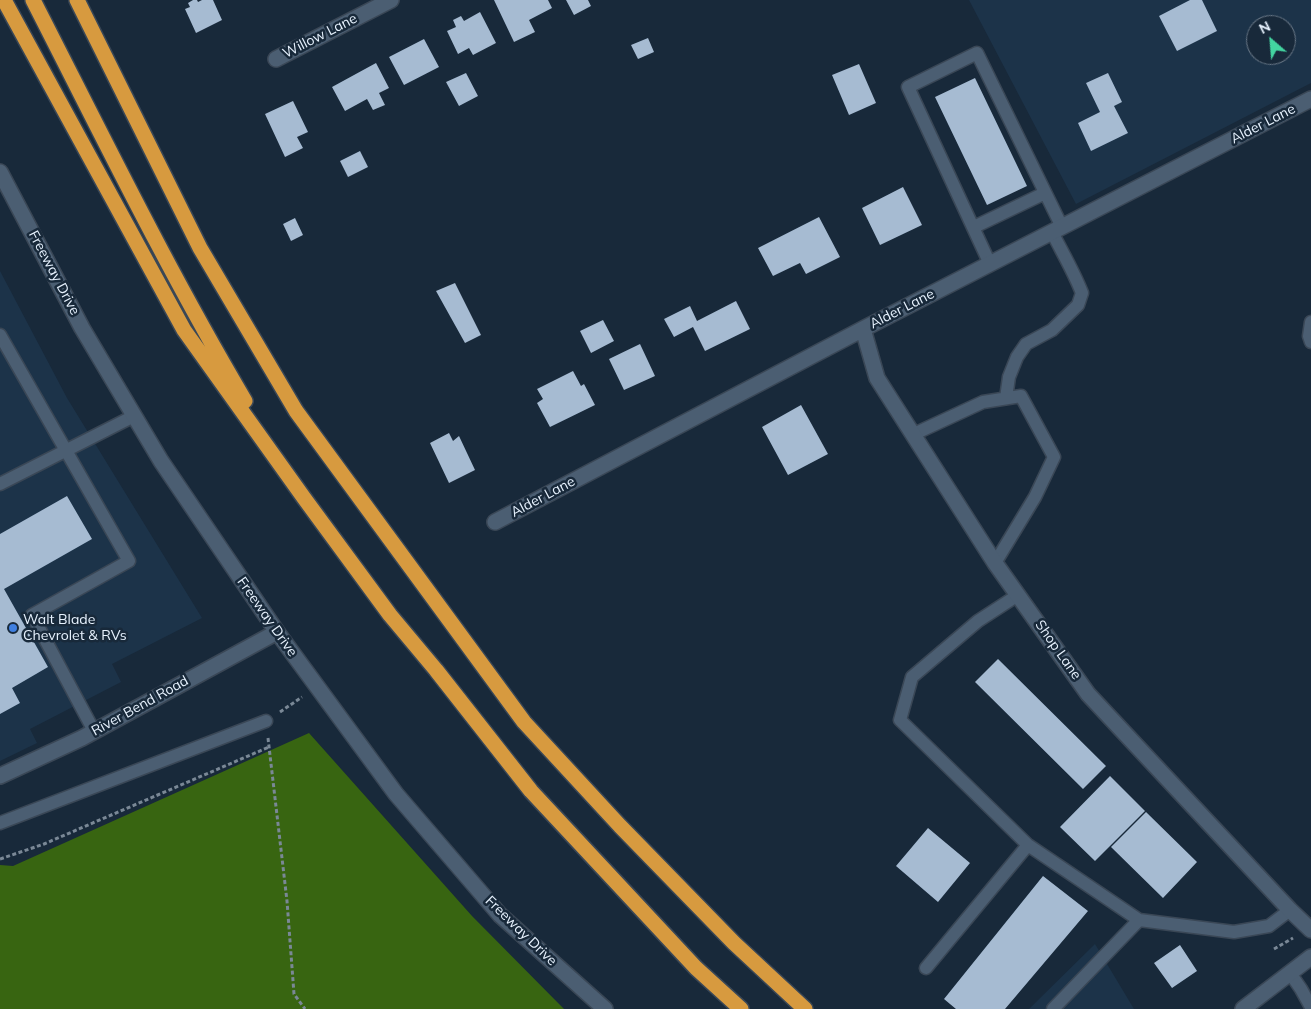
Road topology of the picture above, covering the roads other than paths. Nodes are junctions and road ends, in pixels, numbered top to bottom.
1 (4, 0) edge
2 (33, 0) edge
3 (77, 0) edge
4 (391, 0) edge
5 (276, 59) dead end
6 (1311, 100) edge
7 (0, 172) edge
8 (1045, 193) junction
9 (974, 227) junction
10 (1057, 230) junction
11 (990, 264) junction
12 (1311, 322) edge
13 (863, 329) junction
14 (0, 335) edge
15 (1311, 342) edge
16 (1006, 398) junction
17 (134, 416) junction
18 (914, 434) junction
19 (65, 451) junction
20 (0, 484) edge
21 (304, 498) junction
22 (496, 522) dead end
23 (995, 563) junction
24 (1018, 595) junction
25 (277, 632) junction
26 (266, 721) road end
27 (94, 732) junction
28 (0, 776) edge
29 (0, 823) edge
30 (1028, 845) junction
31 (1290, 910) junction
32 (1139, 920) junction
33 (1311, 930) edge
34 (1311, 957) edge
35 (926, 968) dead end
36 (1290, 973) junction
37 (1311, 1007) edge
38 (605, 1009) edge
39 (741, 1009) edge
40 (805, 1009) edge
41 (1053, 1009) edge
42 (1243, 1009) edge

1 - 21 highway
2 - 21 highway
3 - 40 highway
4 - 5 street, Willow Lane
6 - 10 street, Alder Lane
7 - 17 street, Freeway Drive
8 - 9 lane
8 - 9 lane
8 - 10 lane
9 - 11 lane
10 - 11 street, Alder Lane
10 - 16 lane
11 - 13 street, Alder Lane
12 - 15 lane
13 - 18 street, Shop Lane
13 - 22 street, Alder Lane
14 - 19 lane
16 - 18 lane
16 - 23 lane
17 - 19 lane
17 - 25 street, Freeway Drive
18 - 23 street, Shop Lane
19 - 20 lane
19 - 27 lane
21 - 39 highway
23 - 24 street, Shop Lane
24 - 30 lane
24 - 31 street, Shop Lane
25 - 27 street, River Bend Road
25 - 38 street, Freeway Drive
26 - 29 lane
27 - 28 street, River Bend Road
30 - 32 lane
30 - 35 lane
31 - 32 lane
31 - 33 street, Shop Lane
32 - 41 lane
34 - 36 street
36 - 37 lane
36 - 42 street

